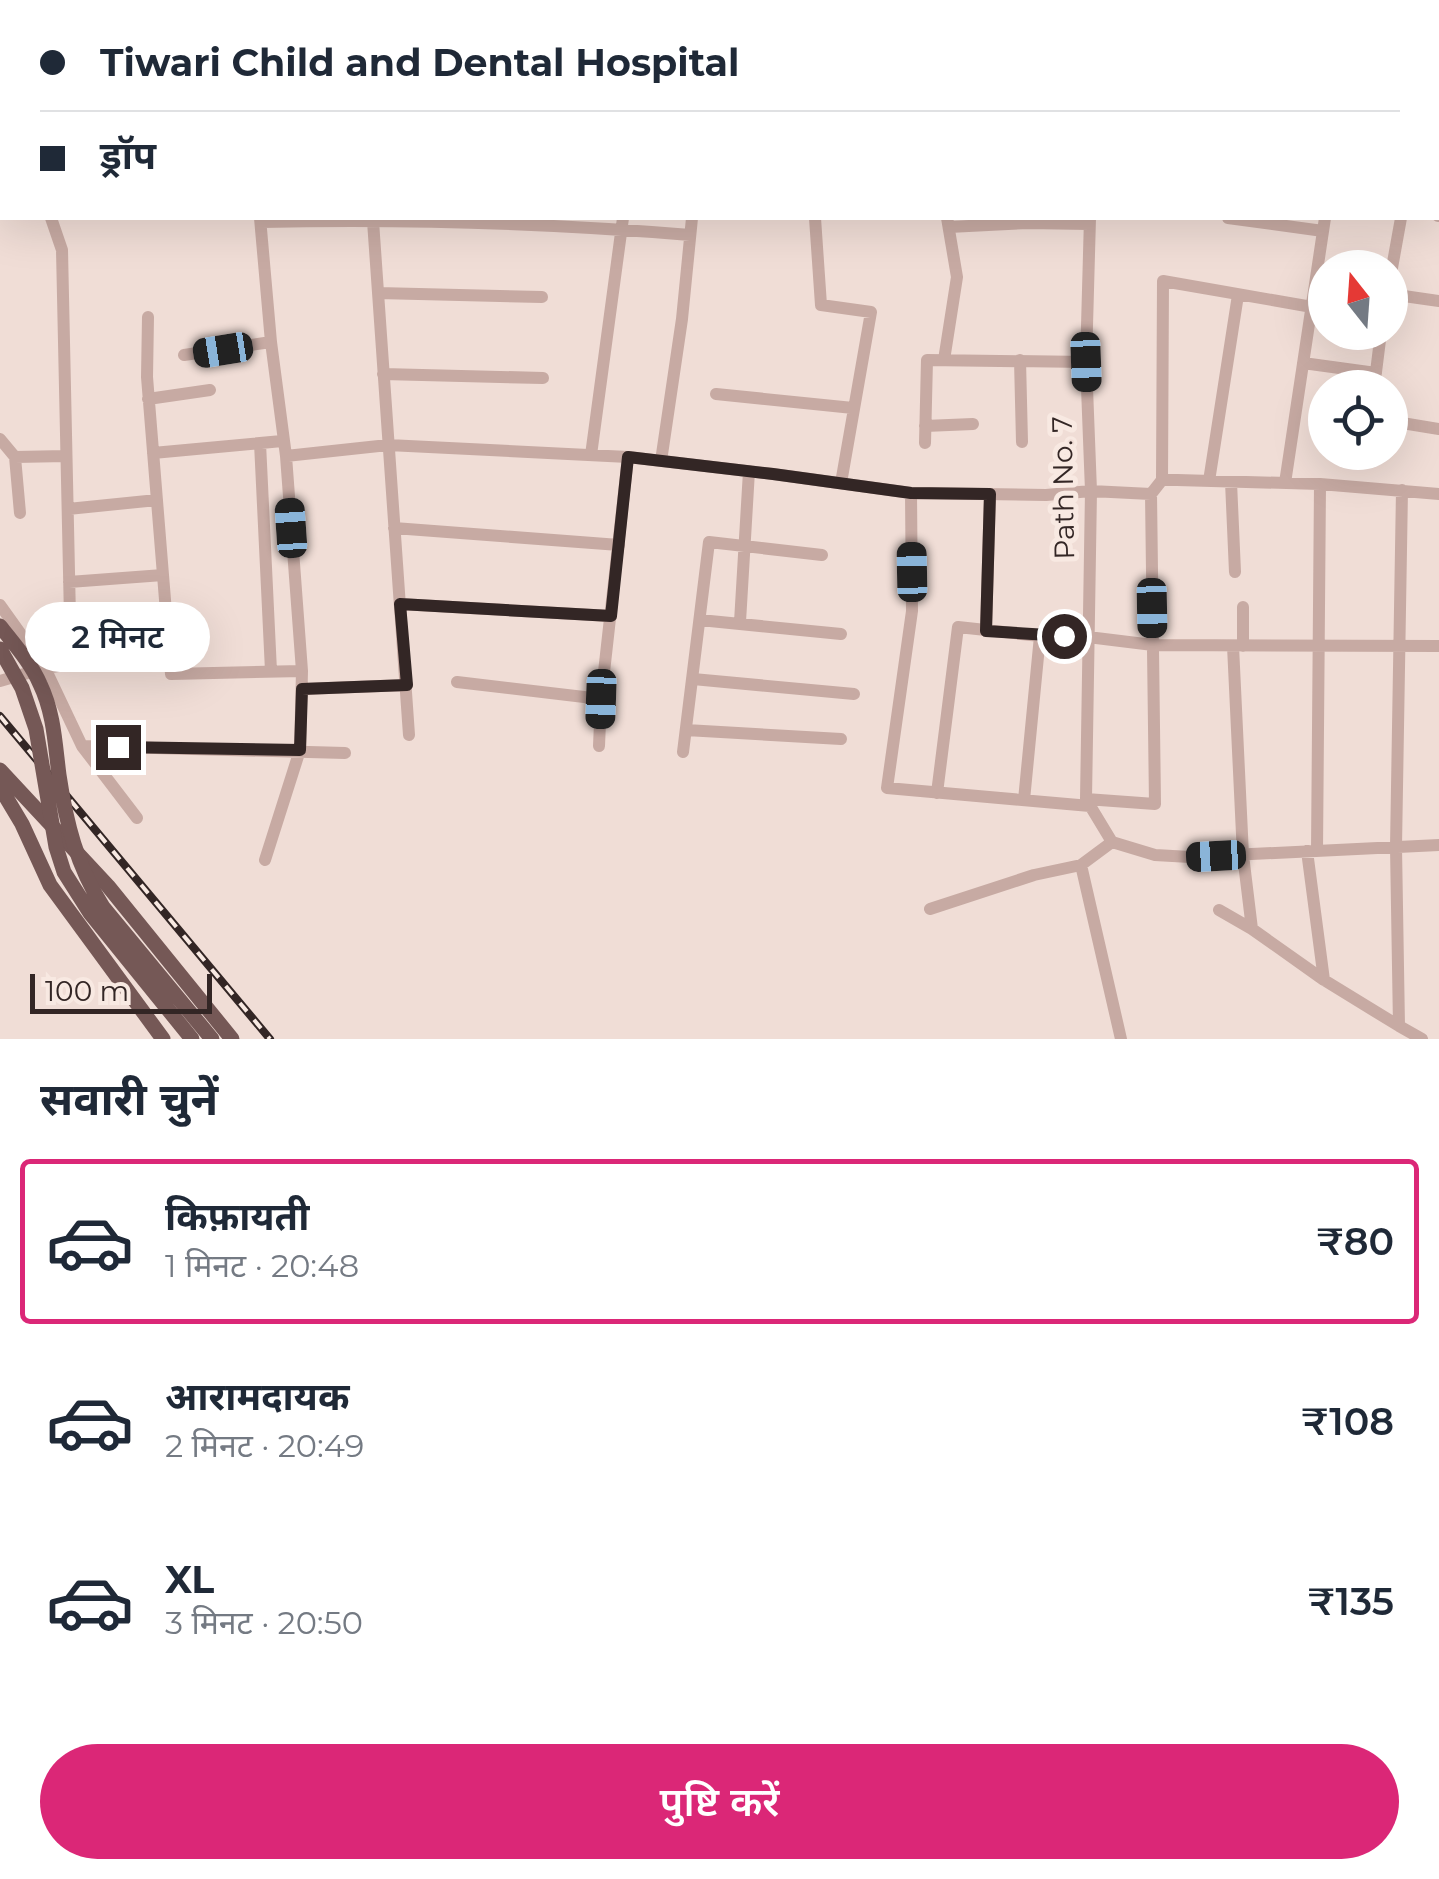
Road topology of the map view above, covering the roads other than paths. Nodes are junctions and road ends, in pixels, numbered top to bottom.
1 (52, 220) edge
2 (260, 220) edge
3 (418, 220) edge
4 (692, 220) edge
5 (815, 220) edge
6 (1028, 220) edge
7 (1260, 220) edge
8 (1402, 220) edge
9 (373, 221) junction
10 (523, 221) edge
11 (1090, 221) edge
12 (948, 222) edge
13 (622, 223) edge
14 (1324, 224) edge
15 (690, 234) junction
16 (1322, 250) edge
17 (1396, 250) edge
18 (378, 292) junction
19 (1238, 295) junction
20 (542, 297) dead end
21 (1408, 297) edge
22 (1439, 301) edge
23 (1308, 306) edge
24 (148, 318) dead end
25 (1308, 332) edge
26 (271, 342) junction
27 (184, 356) dead end
28 (944, 360) junction
29 (1020, 360) junction
30 (1086, 362) junction
31 (1303, 363) junction
32 (1333, 370) edge
33 (383, 374) junction
34 (543, 378) dead end
35 (210, 390) dead end
36 (716, 394) dead end
37 (148, 399) junction
38 (853, 408) junction
39 (1408, 423) edge
40 (973, 424) dead end
41 (925, 426) junction
42 (1439, 429) edge
43 (0, 439) edge
44 (282, 440) junction
45 (1022, 442) dead end
46 (260, 443) junction
47 (925, 443) dead end
48 (388, 444) junction
49 (153, 453) junction
50 (592, 455) junction
51 (66, 456) junction
52 (286, 456) junction
53 (15, 457) junction
54 (628, 457) junction
55 (661, 461) junction
56 (749, 471) junction
57 (1162, 480) junction
58 (1209, 481) junction
59 (1231, 482) junction
60 (841, 483) junction
61 (1285, 483) junction
62 (1320, 484) junction
63 (1402, 490) junction
64 (1091, 491) junction
65 (911, 493) junction
66 (990, 494) junction
67 (1151, 494) junction
68 (1439, 494) edge
69 (157, 500) junction
70 (68, 509) junction
71 (20, 513) dead end
72 (394, 528) junction
73 (619, 545) junction
74 (745, 546) junction
75 (822, 556) dead end
76 (1234, 572) dead end
77 (163, 575) junction
78 (69, 582) junction
79 (0, 604) edge
80 (400, 604) junction
81 (1243, 607) dead end
82 (611, 616) junction
83 (700, 620) junction
84 (740, 622) junction
85 (0, 626) edge
86 (986, 631) junction
87 (841, 634) dead end
88 (1040, 636) junction
89 (1088, 636) junction
90 (1400, 645) junction
91 (1153, 646) junction
92 (1238, 646) junction
93 (1318, 646) junction
94 (1439, 646) edge
95 (0, 649) edge
96 (170, 657) junction
97 (71, 664) junction
98 (45, 668) junction
99 (271, 671) junction
100 (302, 671) junction
101 (694, 679) junction
102 (0, 681) edge
103 (457, 682) dead end
104 (407, 685) junction
105 (302, 689) junction
106 (854, 694) dead end
107 (601, 699) junction
108 (686, 730) junction
109 (409, 735) dead end
110 (841, 739) dead end
111 (82, 746) junction
112 (599, 746) dead end
113 (300, 750) junction
114 (683, 752) dead end
115 (345, 753) dead end
116 (0, 770) edge
117 (0, 787) edge
118 (937, 792) junction
119 (1024, 800) junction
120 (1088, 802) junction
121 (136, 818) dead end
122 (1112, 842) junction
123 (1439, 845) edge
124 (1396, 847) junction
125 (1312, 851) junction
126 (1243, 855) junction
127 (265, 860) dead end
128 (1081, 865) junction
129 (930, 910) dead end
130 (1219, 910) dead end
131 (1252, 929) junction
132 (1324, 980) junction
133 (1399, 1026) junction
134 (163, 1039) edge
135 (192, 1039) edge
136 (212, 1039) edge
137 (232, 1039) edge
138 (1121, 1039) edge
139 (1422, 1039) edge

1 - 51 street
2 - 9 street
2 - 26 street
3 - 9 street
3 - 10 street
4 - 15 street
5 - 38 street
6 - 11 street
6 - 12 street
7 - 14 street
8 - 17 street
9 - 18 street
10 - 13 street
11 - 30 street, Path No. 7
12 - 28 street
13 - 15 street
13 - 50 street
14 - 16 street
15 - 55 street
18 - 20 street
18 - 33 street
19 - 23 street
19 - 57 street
19 - 58 street
21 - 22 street
24 - 37 street
25 - 31 street
26 - 27 street
26 - 44 street
28 - 29 street
28 - 41 street
29 - 30 street
29 - 45 street
30 - 64 street, Path No. 7
31 - 32 street
31 - 61 street
33 - 34 street
33 - 48 street
35 - 37 street
36 - 38 street
37 - 49 street
38 - 60 street
39 - 42 street
40 - 41 street
41 - 47 street
43 - 53 street
44 - 46 street
44 - 52 street
46 - 49 street
46 - 99 street
48 - 50 street
48 - 52 street
48 - 72 street
49 - 69 street
50 - 54 street
51 - 53 street
51 - 70 street
52 - 100 street
53 - 71 street
54 - 55 street
54 - 73 street
55 - 56 street
56 - 60 street
56 - 74 street
57 - 58 street
57 - 67 street
58 - 59 street
59 - 61 street
59 - 76 street
60 - 65 street
61 - 62 street
62 - 63 street
62 - 93 street
63 - 68 street
63 - 90 street
64 - 66 street
64 - 67 street
64 - 89 street, Path No. 7
65 - 66 street
65 - 118 street
66 - 86 street
67 - 91 street
69 - 70 street
69 - 77 street
70 - 78 street
72 - 73 street
72 - 80 street
73 - 82 street
74 - 75 street
74 - 83 street
74 - 84 street
77 - 78 street
77 - 96 street
78 - 97 street
79 - 98 street
80 - 82 street
80 - 104 street
81 - 92 street
82 - 107 street
83 - 84 street
83 - 101 street
84 - 87 street
85 - 136 main road, bridge
86 - 88 street
86 - 118 street
88 - 89 street
88 - 119 street
89 - 91 street
89 - 120 street, Path No. 7
90 - 93 street
90 - 94 street
90 - 124 street
91 - 92 street
91 - 120 street
92 - 93 street
92 - 126 street
93 - 125 street
95 - 135 main road, bridge
96 - 97 street
96 - 99 street
97 - 98 street
98 - 102 street
98 - 111 street
99 - 100 street
100 - 105 street
101 - 106 street
101 - 108 street
103 - 107 street
104 - 105 street
104 - 109 street
105 - 113 street
107 - 112 street
108 - 110 street
108 - 114 street
111 - 113 street
111 - 121 street
113 - 115 street
113 - 127 street
116 - 137 main road
117 - 134 main road
118 - 119 street
119 - 120 street
120 - 122 street
122 - 126 street
122 - 128 street
123 - 124 street
124 - 125 street
124 - 133 street
125 - 126 street
125 - 132 street
126 - 131 street
128 - 129 street
128 - 138 street
130 - 131 street
131 - 132 street
132 - 133 street
133 - 139 street

